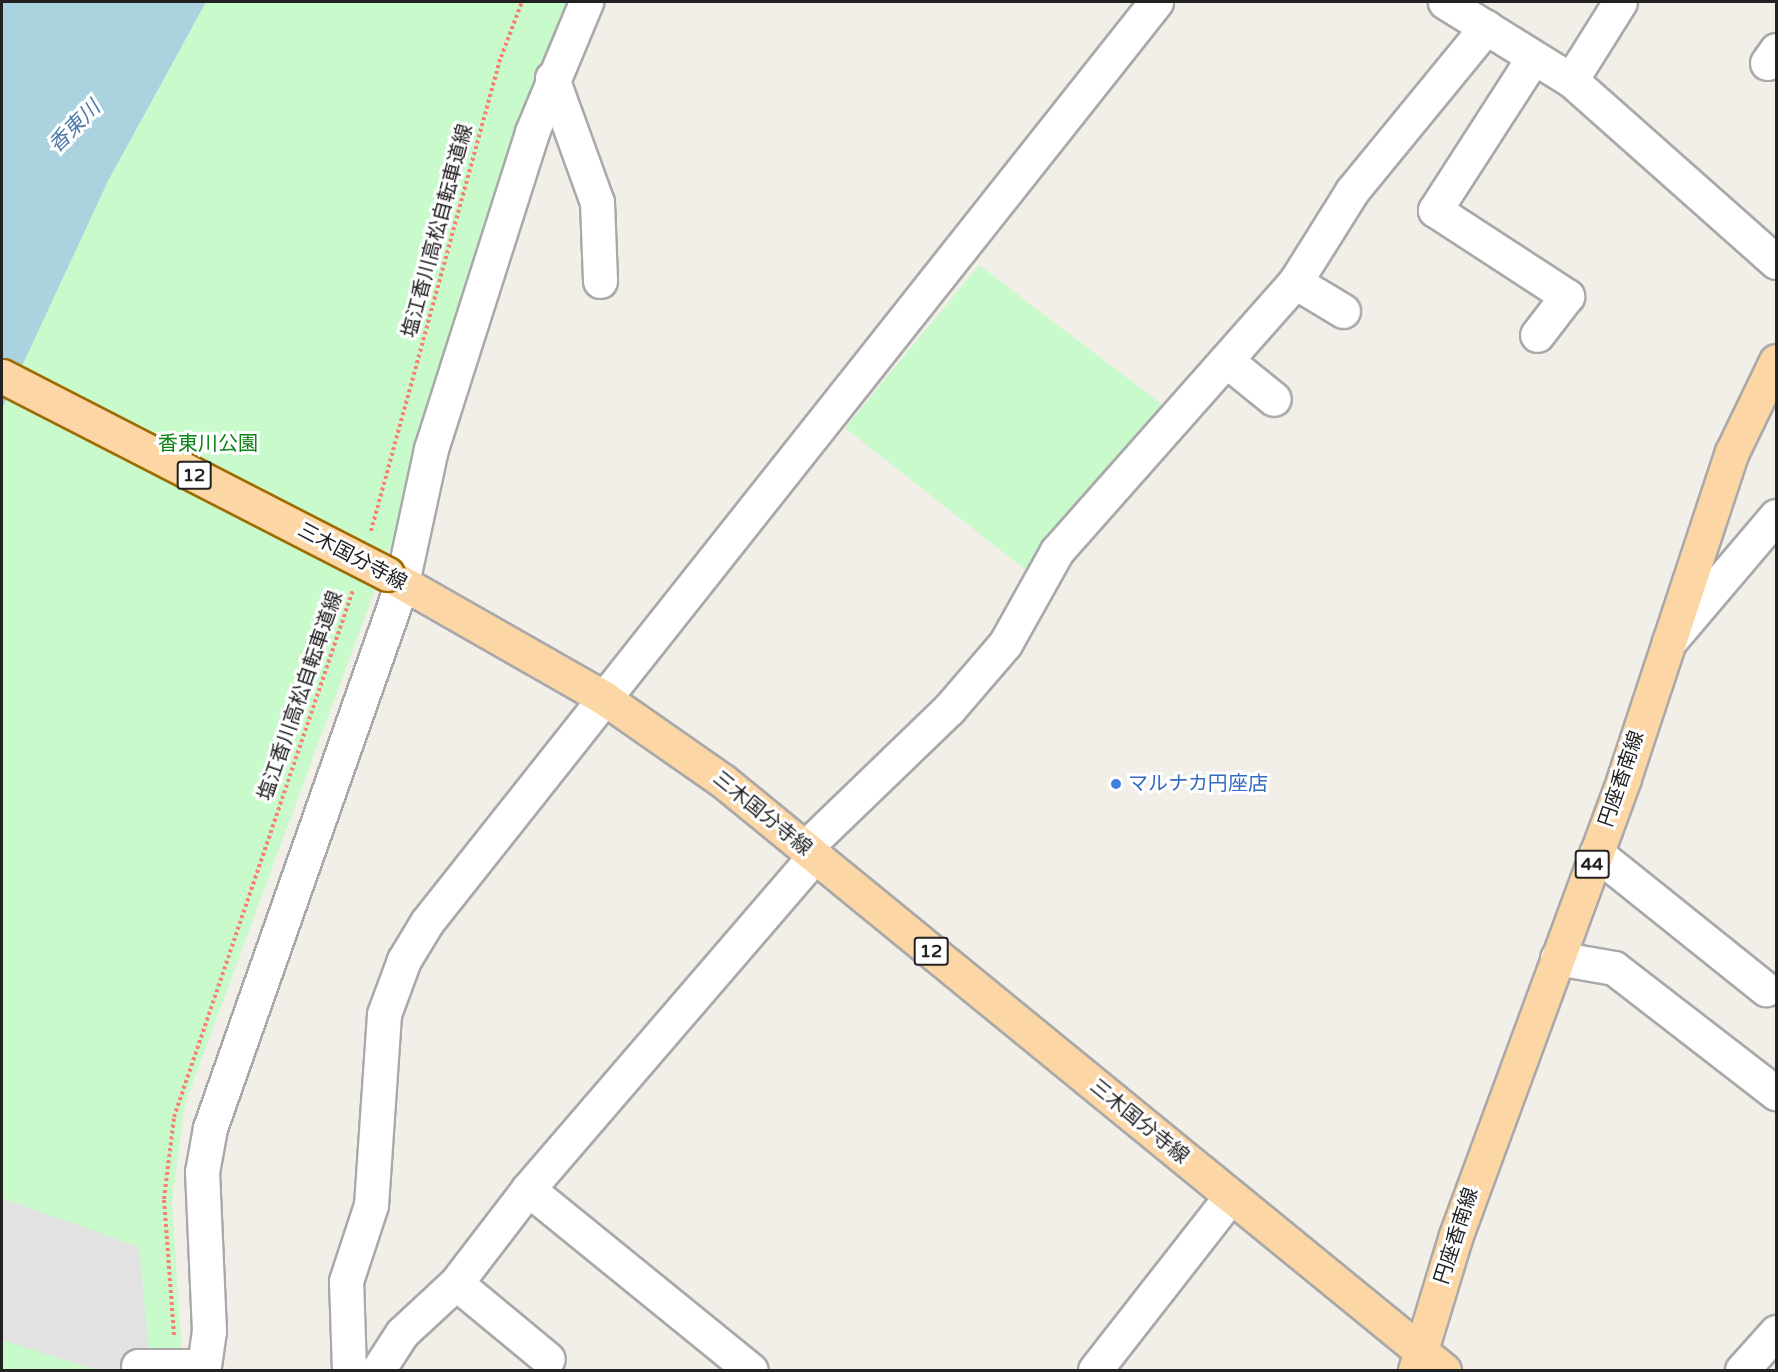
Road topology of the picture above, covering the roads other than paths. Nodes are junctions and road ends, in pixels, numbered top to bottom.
1 (586, 2) edge
2 (1156, 2) edge
3 (1445, 2) edge
4 (1620, 2) edge
5 (1486, 27) junction
6 (1533, 58) junction
7 (552, 78) junction
8 (1571, 80) junction
9 (1776, 262) edge
10 (600, 281) dead end
11 (1295, 282) junction
12 (1343, 311) dead end
13 (1537, 335) dead end
14 (1227, 361) junction
15 (1776, 361) edge
16 (2, 376) edge
17 (1274, 399) dead end
18 (1776, 516) edge
19 (382, 578) junction
20 (1669, 642) junction
21 (604, 698) junction
22 (810, 852) junction
23 (1596, 853) junction
24 (1557, 958) junction
25 (1766, 989) dead end
26 (1776, 1093) edge
27 (528, 1189) junction
28 (1230, 1197) junction
29 (456, 1283) junction
30 (1776, 1332) edge
31 (548, 1359) dead end
32 (1427, 1365) edge
33 (138, 1366) dead end
34 (349, 1371) edge
35 (378, 1371) edge
36 (751, 1371) edge
37 (1095, 1371) edge
38 (1742, 1371) edge

1 - 7 street
2 - 21 street
3 - 5 street
4 - 8 street
5 - 6 street
5 - 11 street
6 - 8 street
6 - 13 street
7 - 10 street
7 - 19 street
8 - 9 street
11 - 12 street
11 - 14 street
14 - 17 street
14 - 22 street
15 - 20 main road, 円座香南線 / 44
16 - 19 main road, 三木国分寺線 / 12, bridge
18 - 20 street
19 - 21 main road, 三木国分寺線 / 12
19 - 33 street
20 - 23 main road, 円座香南線 / 44
21 - 22 main road, 三木国分寺線 / 12
21 - 34 street
22 - 27 street
22 - 28 main road, 三木国分寺線 / 12
23 - 24 main road, 円座香南線 / 44
23 - 25 street
24 - 26 street
24 - 32 main road, 円座香南線 / 44
27 - 29 street
27 - 36 street
28 - 32 main road, 三木国分寺線 / 12
28 - 37 street
29 - 31 street
29 - 35 street
30 - 38 street

